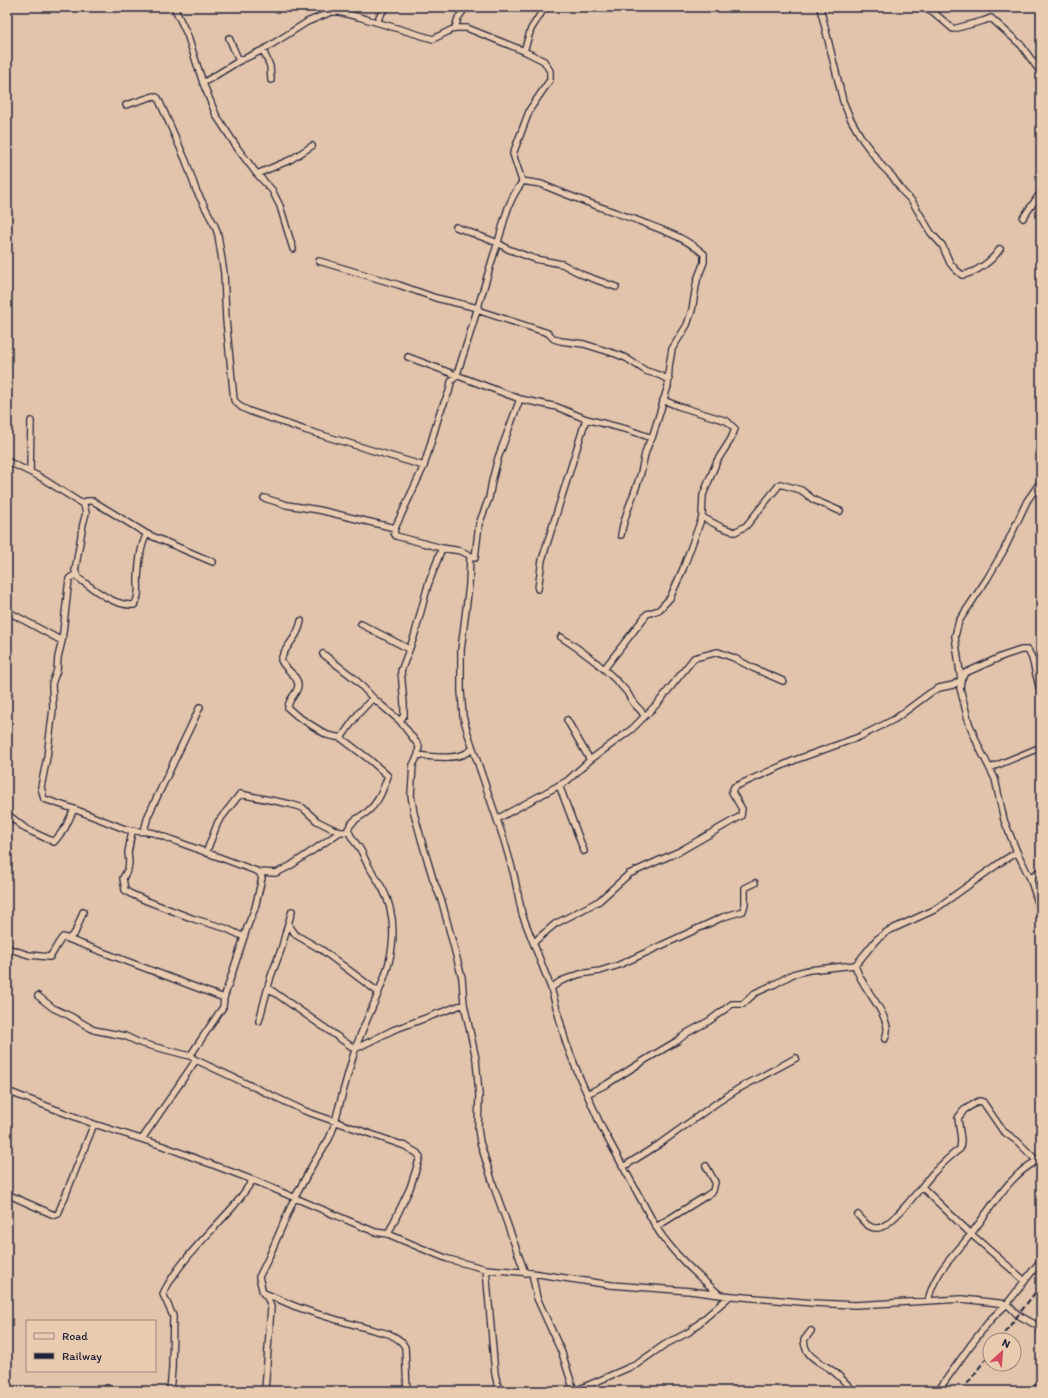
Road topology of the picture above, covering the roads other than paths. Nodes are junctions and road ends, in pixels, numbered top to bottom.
1 (174, 7) edge
2 (386, 7) edge
3 (466, 7) edge
4 (545, 7) edge
5 (820, 7) edge
6 (917, 7) edge
7 (378, 22) junction
8 (455, 28) junction
9 (229, 38) dead end
10 (263, 50) junction
11 (524, 51) junction
12 (239, 61) junction
13 (1041, 73) edge
14 (271, 80) dead end
15 (203, 82) junction
16 (126, 105) dead end
17 (312, 146) dead end
18 (257, 174) junction
19 (522, 181) junction
20 (1041, 192) edge
21 (1022, 218) dead end
22 (456, 227) dead end
23 (498, 243) junction
24 (293, 249) dead end
25 (1000, 249) dead end
26 (319, 261) dead end
27 (616, 287) dead end
28 (478, 308) junction
29 (408, 357) dead end
30 (457, 374) junction
31 (669, 380) junction
32 (520, 399) junction
33 (664, 400) junction
34 (586, 419) junction
35 (31, 421) dead end
36 (652, 438) junction
37 (7, 461) edge
38 (424, 466) junction
39 (30, 472) junction
40 (1041, 481) edge
41 (264, 498) dead end
42 (81, 503) junction
43 (840, 511) dead end
44 (702, 517) junction
45 (395, 528) junction
46 (147, 534) junction
47 (621, 535) dead end
48 (442, 548) junction
49 (475, 558) junction
50 (213, 562) dead end
51 (78, 574) junction
52 (538, 589) dead end
53 (7, 611) edge
54 (301, 621) dead end
55 (361, 624) dead end
56 (561, 637) dead end
57 (62, 641) junction
58 (409, 649) junction
59 (323, 654) dead end
60 (604, 669) junction
61 (783, 680) dead end
62 (960, 680) junction
63 (1041, 695) edge
64 (373, 698) junction
65 (200, 707) dead end
66 (644, 716) junction
67 (567, 720) dead end
68 (400, 721) junction
69 (341, 738) junction
70 (1041, 747) edge
71 (472, 749) junction
72 (418, 755) junction
73 (590, 760) junction
74 (990, 768) junction
75 (559, 785) junction
76 (74, 808) junction
77 (7, 814) edge
78 (497, 819) junction
79 (132, 831) junction
80 (144, 831) junction
81 (340, 832) junction
82 (348, 832) junction
83 (584, 851) dead end
84 (1017, 852) junction
85 (206, 853) junction
86 (1041, 870) edge
87 (260, 872) junction
88 (1030, 878) junction
89 (755, 883) dead end
90 (292, 911) dead end
91 (83, 912) dead end
92 (1041, 912) edge
93 (288, 924) junction
94 (69, 938) junction
95 (244, 938) junction
96 (534, 942) junction
97 (7, 948) edge
98 (854, 965) junction
99 (268, 988) junction
100 (551, 988) junction
101 (378, 992) junction
102 (38, 996) dead end
103 (224, 998) junction
104 (464, 1004) junction
105 (260, 1021) dead end
106 (885, 1039) dead end
107 (356, 1050) junction
108 (190, 1056) junction
109 (796, 1058) dead end
110 (196, 1060) junction
111 (7, 1091) edge
112 (587, 1094) junction
113 (335, 1121) junction
114 (94, 1124) junction
115 (142, 1139) junction
116 (1039, 1163) edge
117 (706, 1166) dead end
118 (623, 1167) junction
119 (253, 1180) junction
120 (922, 1188) junction
121 (7, 1194) edge
122 (294, 1198) junction
123 (858, 1215) dead end
124 (656, 1227) junction
125 (388, 1234) junction
126 (971, 1234) junction
127 (1041, 1260) edge
128 (486, 1270) junction
129 (525, 1273) junction
130 (532, 1273) junction
131 (1025, 1281) junction
132 (264, 1293) junction
133 (721, 1295) junction
134 (730, 1296) junction
135 (928, 1301) junction
136 (1007, 1304) junction
137 (811, 1331) dead end
138 (1041, 1332) edge
139 (1041, 1385) edge
140 (170, 1391) edge
141 (265, 1391) edge
142 (407, 1391) edge
143 (499, 1391) edge
144 (574, 1391) edge
145 (854, 1391) edge
146 (938, 1391) edge
147 (1032, 1391) edge

1 - 15 street
2 - 7 street
3 - 8 street
4 - 11 street
5 - 25 street
6 - 13 street
7 - 8 street
7 - 10 street
8 - 11 street
9 - 12 street
10 - 12 street
10 - 14 street
11 - 19 street
12 - 15 street
15 - 18 street
16 - 38 street
17 - 18 street
18 - 24 street
19 - 23 street
19 - 31 street
20 - 21 street
22 - 23 street
23 - 27 street
23 - 28 street
26 - 28 street
28 - 30 street
28 - 31 street
29 - 30 street
30 - 32 street
30 - 38 street
31 - 33 street
32 - 34 street
32 - 49 street
33 - 36 street
33 - 44 street
34 - 36 street
34 - 52 street
35 - 39 street
36 - 47 street
37 - 39 street
38 - 45 street
39 - 42 street
40 - 62 street
41 - 45 street
42 - 46 street
42 - 51 street
43 - 44 street
44 - 60 street
45 - 48 street
46 - 50 street
46 - 51 street
48 - 49 street
48 - 58 street
49 - 71 street
51 - 57 street
53 - 57 street
54 - 69 street
55 - 58 street
56 - 60 street
57 - 76 street
58 - 68 street
59 - 64 street
60 - 66 street
61 - 66 street
62 - 63 street
62 - 74 street
62 - 96 street
64 - 68 street
64 - 69 street
65 - 80 street
66 - 73 street
67 - 73 street
68 - 72 street
69 - 82 street
70 - 74 street
71 - 72 street
71 - 78 street
72 - 104 street
73 - 75 street
74 - 84 street
75 - 78 street
75 - 83 street
76 - 77 street
76 - 79 street
78 - 96 street
79 - 80 street
79 - 95 street
80 - 85 street
81 - 82 street
81 - 85 street
81 - 87 street
82 - 101 street
84 - 88 street
84 - 98 street
85 - 87 street
86 - 88 street
87 - 95 street
88 - 92 street
89 - 100 street
90 - 93 street
91 - 94 street
93 - 99 street
93 - 101 street
94 - 97 street
94 - 103 street
95 - 103 street
96 - 100 street
98 - 106 street
98 - 112 street
99 - 105 street
99 - 107 street
100 - 112 street
101 - 107 street
102 - 108 street
103 - 108 street
104 - 107 street
104 - 129 street
107 - 113 street
108 - 110 street
109 - 118 street
110 - 113 street
110 - 115 street
111 - 114 street
112 - 118 street
113 - 122 street
113 - 125 street
114 - 115 street
114 - 121 street
115 - 119 street
116 - 120 street
116 - 126 street
117 - 124 street
118 - 124 street
119 - 122 street
119 - 140 street
120 - 123 street
120 - 126 street
122 - 125 street
122 - 132 street
124 - 133 street
125 - 128 street
126 - 131 street
126 - 135 street
127 - 131 street
128 - 129 street
128 - 143 street
129 - 130 street
130 - 133 street
130 - 144 street
131 - 136 street
132 - 141 street
132 - 142 street
133 - 134 street
134 - 135 street
134 - 144 street
135 - 136 street
136 - 138 street
136 - 146 street
137 - 145 street
139 - 147 street

